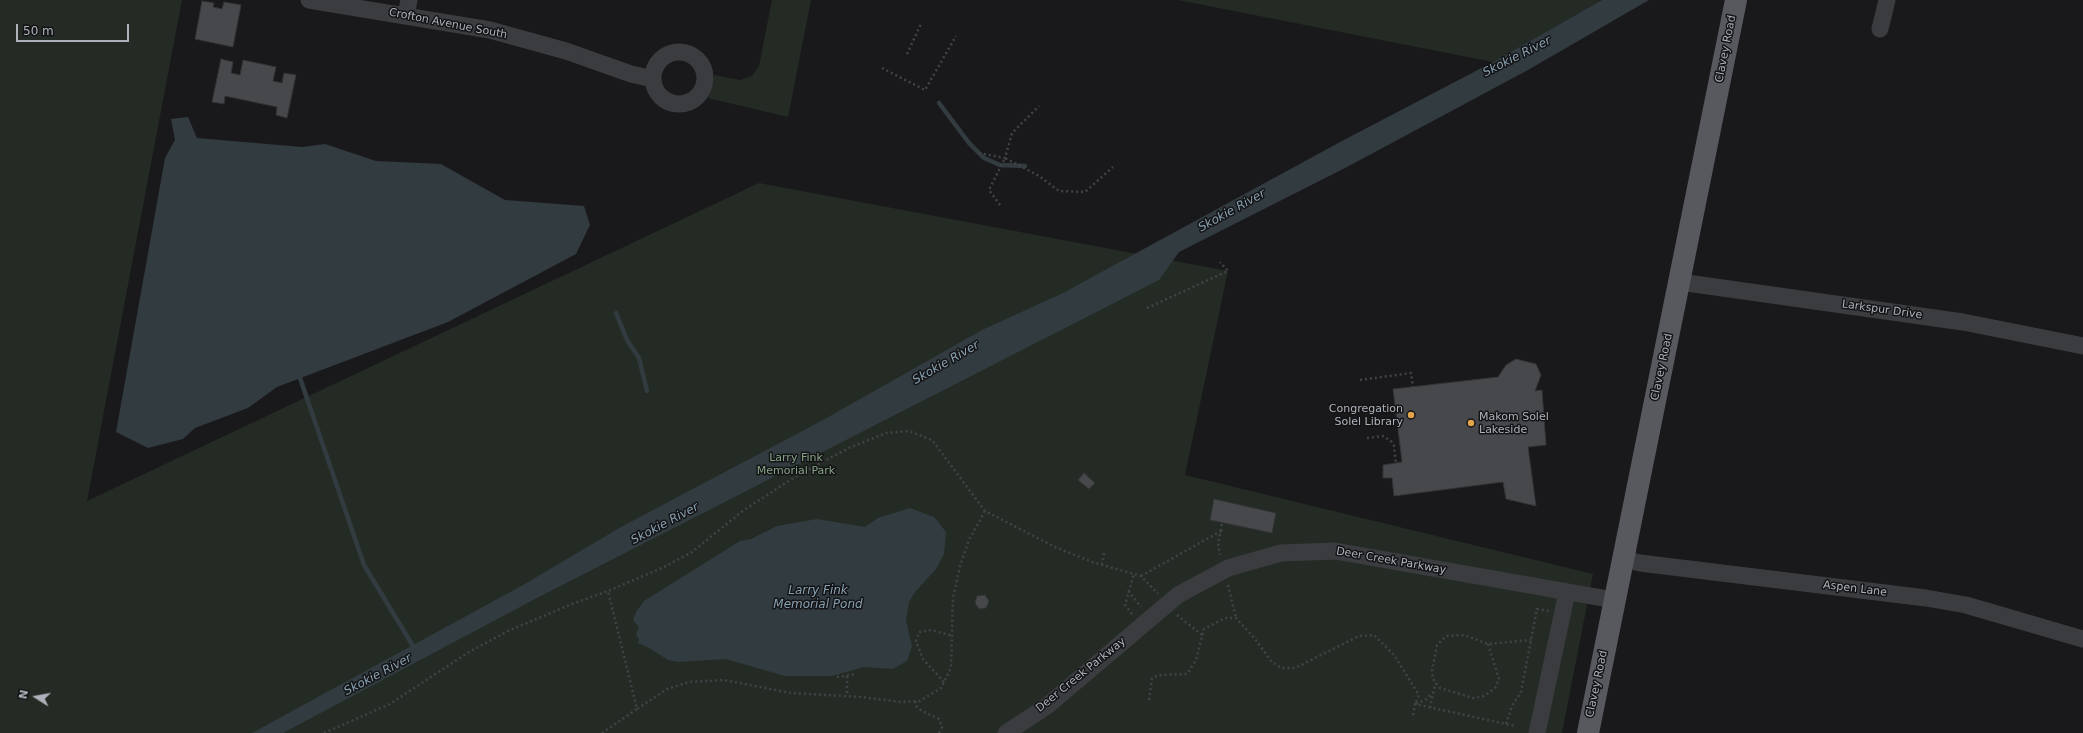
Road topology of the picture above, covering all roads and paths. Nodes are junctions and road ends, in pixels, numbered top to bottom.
1 (309, 0) edge
2 (1736, 0) edge
3 (1887, 0) edge
4 (407, 8) edge
5 (921, 24) dead end
6 (1880, 29) dead end
7 (956, 36) dead end
8 (907, 54) dead end
9 (882, 68) dead end
10 (654, 79) dead end
11 (1039, 106) dead end
12 (979, 153) dead end
13 (1005, 158) junction
14 (1112, 166) dead end
15 (1000, 205) dead end
16 (1220, 262) dead end
17 (1680, 282) junction
18 (1147, 308) dead end
19 (2083, 346) edge
20 (1360, 380) dead end
21 (1413, 387) dead end
22 (1367, 438) dead end
23 (1396, 464) dead end
24 (985, 511) junction
25 (1222, 522) dead end
26 (1221, 531) dead end
27 (1104, 553) dead end
28 (1623, 559) junction
29 (1102, 564) junction
30 (1134, 574) junction
31 (608, 591) junction
32 (1128, 591) junction
33 (1567, 592) junction
34 (1614, 600) junction
35 (1167, 604) junction
36 (1553, 612) dead end
37 (1146, 622) junction
38 (1202, 635) junction
39 (953, 636) junction
40 (2083, 639) edge
41 (1531, 640) junction
42 (1488, 644) junction
43 (856, 674) dead end
44 (846, 676) junction
45 (837, 677) dead end
46 (944, 682) junction
47 (1436, 683) junction
48 (1434, 693) junction
49 (847, 696) junction
50 (1149, 700) dead end
51 (915, 701) junction
52 (1415, 704) junction
53 (1430, 708) junction
54 (637, 709) junction
55 (1413, 715) dead end
56 (1506, 724) junction
57 (1515, 726) dead end
58 (324, 733) edge
59 (602, 733) edge
60 (939, 733) edge
61 (1006, 733) edge
62 (1537, 733) edge
63 (1588, 733) edge

1 - 4 street, Crofton Avenue South
2 - 17 main road, Clavey Road
3 - 6 street
4 - 10 street, Crofton Avenue South
5 - 8 path
7 - 9 path
11 - 13 path
12 - 13 path
13 - 14 path
13 - 15 path
16 - 18 path
17 - 19 street, Larkspur Drive
17 - 28 main road, Clavey Road
20 - 21 path
22 - 23 path
24 - 29 path
24 - 31 path
24 - 39 path
25 - 26 path
27 - 29 path
28 - 34 main road, Clavey Road
28 - 40 street, Aspen Lane
29 - 30 path
30 - 32 path
30 - 35 path
31 - 54 path
31 - 58 path
32 - 37 path
32 - 37 path
33 - 34 street, Deer Creek Parkway
33 - 35 street, Deer Creek Parkway
33 - 62 street
34 - 63 main road, Clavey Road
35 - 37 street, Deer Creek Parkway
35 - 38 path
36 - 41 path
37 - 61 street, Deer Creek Parkway
38 - 50 path
38 - 52 path
39 - 46 path
39 - 46 path
41 - 42 path
41 - 56 path
42 - 47 path
42 - 47 path
43 - 44 path
44 - 45 path
44 - 49 path
46 - 51 path
47 - 48 path
48 - 52 path
48 - 53 path
49 - 51 path
49 - 54 path
51 - 60 path
52 - 53 path
52 - 55 path
53 - 56 path
54 - 59 path
56 - 57 path

